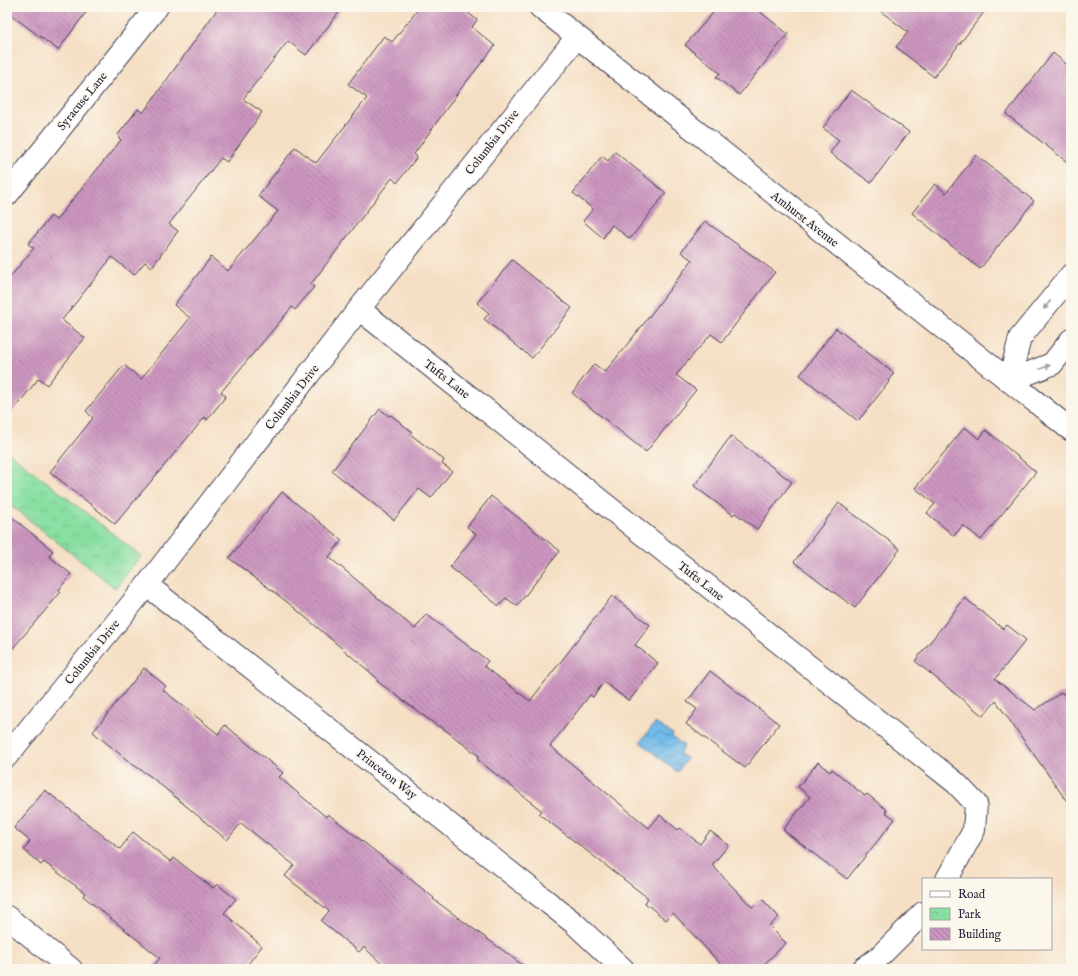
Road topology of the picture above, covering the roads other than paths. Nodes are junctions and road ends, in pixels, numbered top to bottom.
1 (157, 7) edge
2 (540, 7) edge
3 (577, 37) junction
4 (7, 195) edge
5 (1071, 275) edge
6 (360, 309) junction
7 (1071, 340) edge
8 (1009, 381) junction
9 (1071, 430) edge
10 (148, 585) junction
11 (7, 756) edge
12 (948, 878) edge
13 (922, 914) edge
14 (7, 917) edge
15 (71, 969) edge
16 (623, 969) edge
17 (863, 969) edge

1 - 4 street, Syracuse Lane
2 - 3 street, Amhurst Avenue
3 - 6 street, Columbia Drive
3 - 8 street, Amhurst Avenue
5 -> 8 street
6 - 10 street, Columbia Drive
6 - 12 street, Tufts Lane
8 -> 7 street
8 - 9 street, Amhurst Avenue
10 - 11 street, Columbia Drive
10 - 16 street, Princeton Way
13 - 17 street
14 - 15 street

